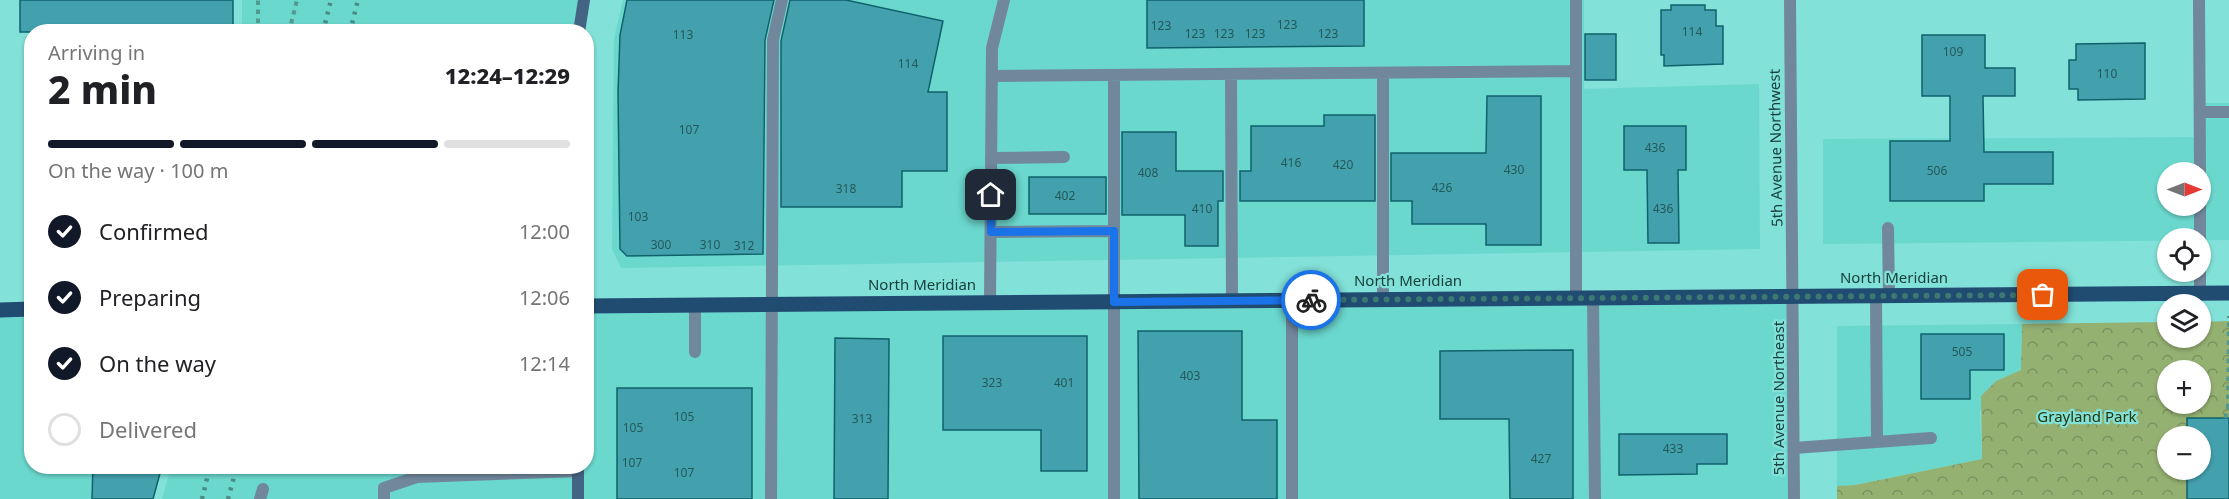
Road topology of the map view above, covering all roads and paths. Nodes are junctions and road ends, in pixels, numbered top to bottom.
1 (258, 0) edge
2 (297, 0) edge
3 (584, 0) edge
4 (783, 0) edge
5 (1004, 0) edge
6 (1576, 0) edge
7 (1790, 0) edge
8 (2199, 0) edge
9 (258, 24) edge
10 (291, 24) edge
11 (580, 24) edge
12 (1576, 71) junction
13 (1383, 73) junction
14 (1231, 74) junction
15 (1114, 75) junction
16 (992, 76) junction
17 (2200, 112) junction
18 (2229, 112) edge
19 (1064, 157) dead end
20 (992, 158) junction
21 (2200, 162) edge
22 (1888, 228) dead end
23 (1114, 231) junction
24 (991, 232) junction
25 (2200, 282) edge
26 (2200, 293) junction
27 (2229, 293) edge
28 (1793, 296) junction
29 (1882, 296) junction
30 (1576, 298) junction
31 (1593, 298) junction
32 (1383, 299) junction
33 (1232, 300) junction
34 (1292, 300) junction
35 (1114, 302) junction
36 (990, 303) junction
37 (695, 304) junction
38 (772, 304) junction
39 (594, 306) edge
40 (0, 309) edge
41 (24, 309) edge
42 (2229, 315) edge
43 (695, 352) dead end
44 (2228, 408) edge
45 (2225, 418) dead end
46 (1931, 438) dead end
47 (1877, 442) junction
48 (1794, 448) junction
49 (477, 474) edge
50 (578, 474) edge
51 (384, 499) edge
52 (578, 499) edge
53 (771, 499) edge
54 (1113, 499) edge
55 (1292, 499) edge
56 (1595, 499) edge
57 (1794, 499) edge

1 - 9 path
2 - 10 path
3 - 11 street
4 - 38 street
5 - 16 street
6 - 12 street
7 - 28 street, 5th Avenue Northwest
8 - 17 street
12 - 13 street
12 - 30 street
13 - 14 street
13 - 32 street
14 - 15 street
14 - 33 street
15 - 16 street
15 - 23 street
16 - 20 street
17 - 18 street
17 - 21 street
19 - 20 street
20 - 24 street
22 - 29 street
23 - 24 street
23 - 35 street
24 - 36 street
25 - 26 street
26 - 27 main road, North Meridian
26 - 29 main road, North Meridian
28 - 29 main road, North Meridian
28 - 31 main road, North Meridian
28 - 48 street, 5th Avenue Northeast
29 - 47 street
30 - 31 main road, North Meridian
30 - 32 main road, North Meridian
31 - 56 street
32 - 34 main road, North Meridian
33 - 34 main road, North Meridian
33 - 35 main road, North Meridian
34 - 55 street
35 - 36 main road, North Meridian
35 - 54 street
36 - 38 main road, North Meridian
37 - 38 main road, North Meridian
37 - 39 main road, North Meridian
37 - 43 street
38 - 53 street
40 - 41 main road
42 - 44 path
44 - 45 path
46 - 47 street
47 - 48 street
48 - 57 street, 5th Avenue Northeast
49 - 51 street
50 - 52 street

